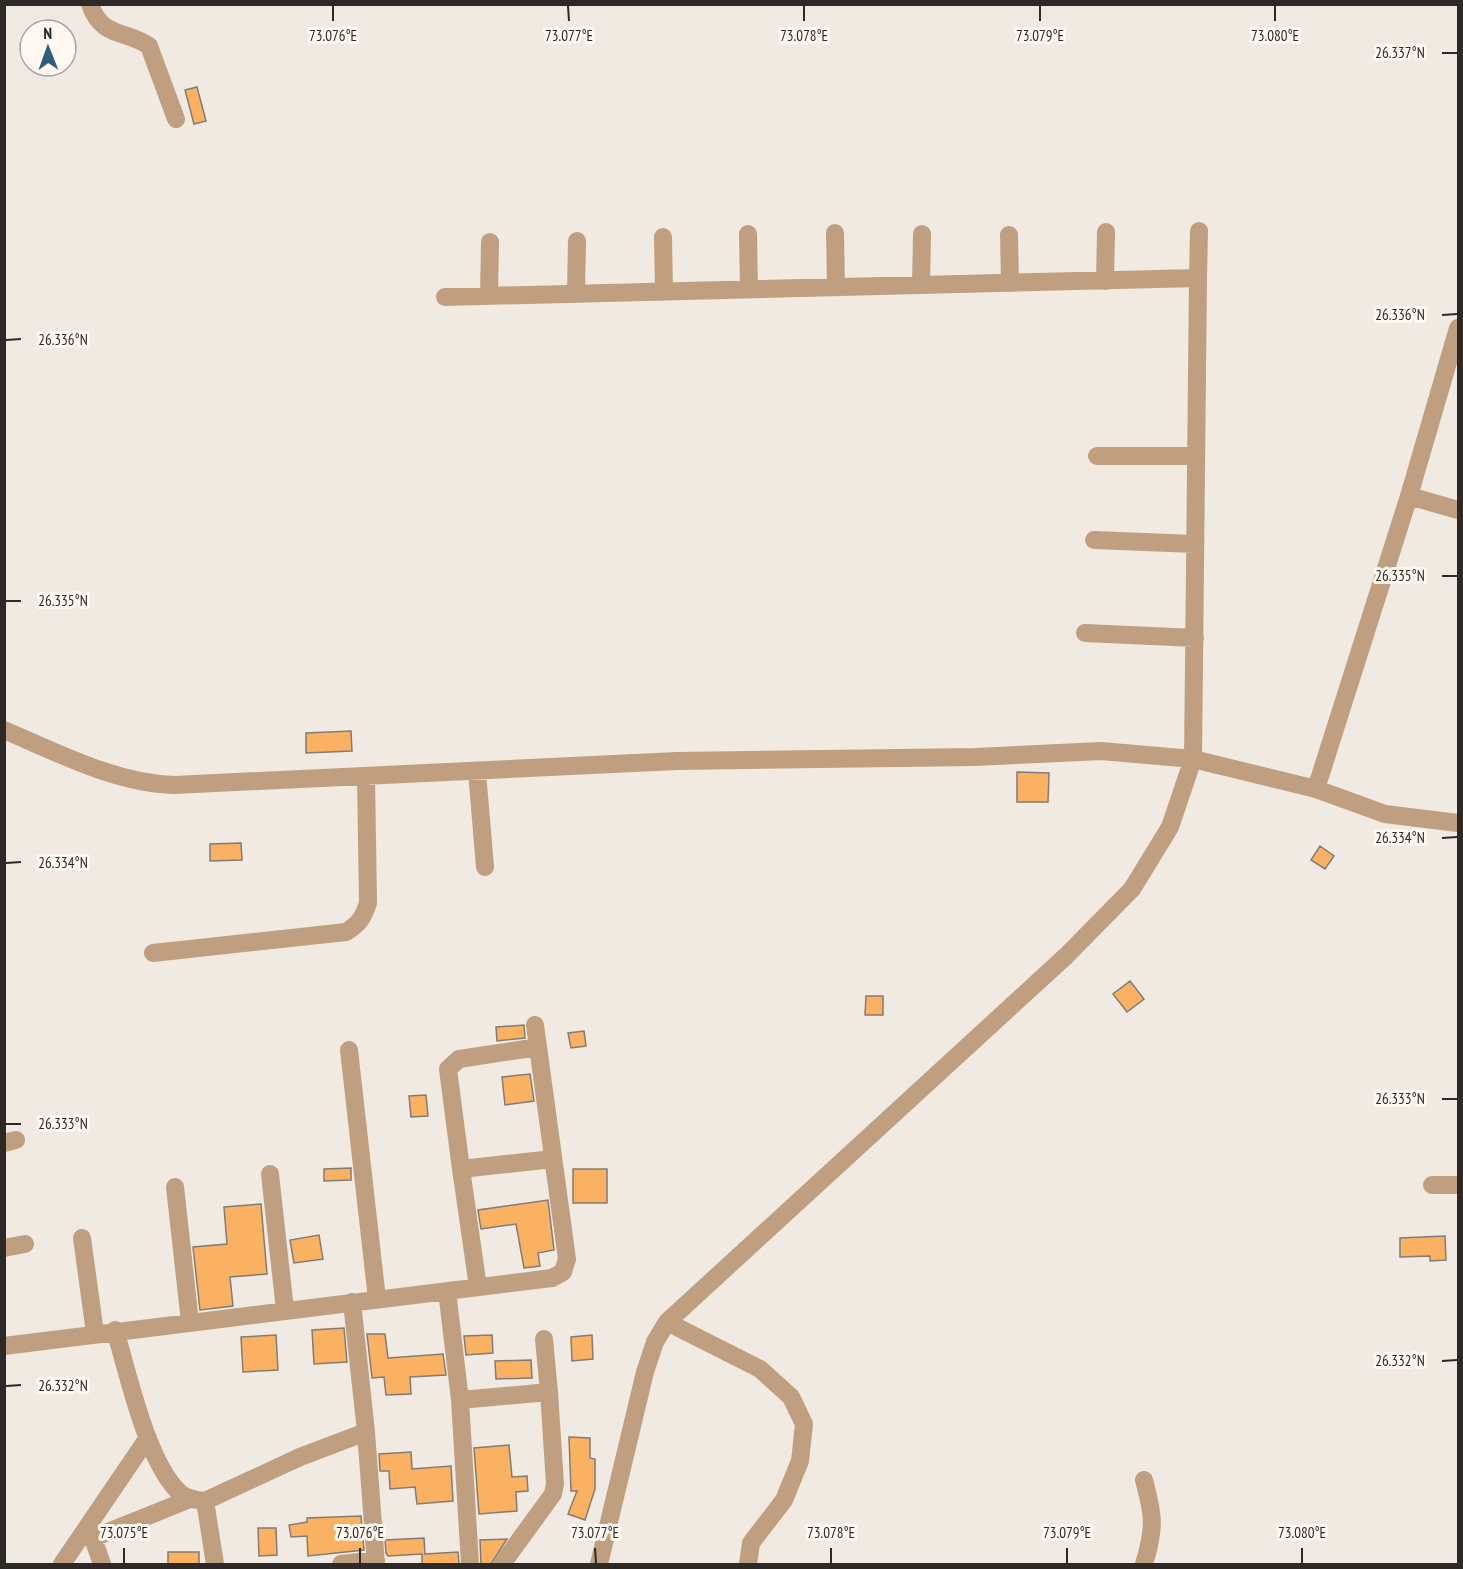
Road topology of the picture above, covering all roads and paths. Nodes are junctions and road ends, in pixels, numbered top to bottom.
1 (90, 4) edge
2 (176, 119) dead end
3 (1199, 231) dead end
4 (1106, 232) dead end
5 (835, 233) dead end
6 (748, 234) dead end
7 (922, 234) dead end
8 (1010, 235) dead end
9 (663, 237) dead end
10 (577, 241) dead end
11 (490, 242) dead end
12 (1198, 278) junction
13 (1105, 280) junction
14 (1010, 283) junction
15 (921, 285) junction
16 (836, 287) junction
17 (749, 289) junction
18 (664, 291) junction
19 (576, 294) junction
20 (489, 296) junction
21 (445, 297) dead end
22 (1458, 328) edge
23 (1097, 456) dead end
24 (1196, 456) junction
25 (1409, 496) junction
26 (1458, 510) edge
27 (1094, 540) dead end
28 (1195, 544) junction
29 (1085, 633) dead end
30 (1195, 638) junction
31 (4, 730) edge
32 (1193, 759) junction
33 (477, 772) junction
34 (366, 776) junction
35 (1316, 789) junction
36 (1458, 823) edge
37 (485, 867) dead end
38 (153, 953) dead end
39 (536, 1025) dead end
40 (538, 1047) junction
41 (349, 1050) dead end
42 (553, 1159) junction
43 (461, 1169) junction
44 (270, 1174) dead end
45 (1431, 1185) dead end
46 (1458, 1185) edge
47 (175, 1187) dead end
48 (82, 1238) dead end
49 (25, 1244) dead end
50 (4, 1248) edge
51 (478, 1287) junction
52 (447, 1291) junction
53 (376, 1299) junction
54 (352, 1302) junction
55 (285, 1310) junction
56 (190, 1322) junction
57 (667, 1322) junction
58 (115, 1330) junction
59 (95, 1333) junction
60 (544, 1339) dead end
61 (4, 1346) edge
62 (549, 1392) junction
63 (460, 1401) junction
64 (366, 1432) junction
65 (147, 1439) junction
66 (1144, 1480) dead end
67 (198, 1500) junction
68 (91, 1532) junction
69 (376, 1562) edge
70 (62, 1564) edge
71 (102, 1564) edge
72 (215, 1564) edge
73 (341, 1564) edge
74 (470, 1564) edge
75 (502, 1564) edge
76 (599, 1564) edge
77 (748, 1564) edge
78 (1144, 1564) edge

1 - 2 street
3 - 12 street
4 - 13 street
5 - 16 street
6 - 17 street
7 - 15 street
8 - 14 street
9 - 18 street
10 - 19 street
11 - 20 street
12 - 13 street
12 - 24 street
13 - 14 street
14 - 15 street
15 - 16 street
16 - 17 street
17 - 18 street
18 - 19 street
19 - 20 street
20 - 21 street
22 - 25 street
23 - 24 street
24 - 28 street
25 - 26 street
25 - 35 street
27 - 28 street
28 - 30 street
29 - 30 street
30 - 32 street
31 - 34 street
32 - 33 street
32 - 35 street
32 - 57 street
33 - 34 street
33 - 37 street
34 - 38 street
35 - 36 street
39 - 40 street
40 - 42 street
40 - 43 street
41 - 53 street
42 - 43 street
42 - 51 street
43 - 51 street
44 - 55 street
45 - 46 street
47 - 56 street
48 - 59 street
49 - 50 street
51 - 52 street
52 - 53 street
52 - 63 street
53 - 54 street
54 - 55 street
54 - 64 street
55 - 56 street
56 - 58 street
57 - 76 street
57 - 77 street
58 - 59 street
58 - 65 street
59 - 61 street
60 - 62 street
62 - 63 street
62 - 75 street
63 - 74 street
64 - 67 street
64 - 69 street
65 - 67 street
65 - 68 street
66 - 78 street
67 - 68 street
67 - 72 street
68 - 70 street
68 - 71 street
69 - 73 street

